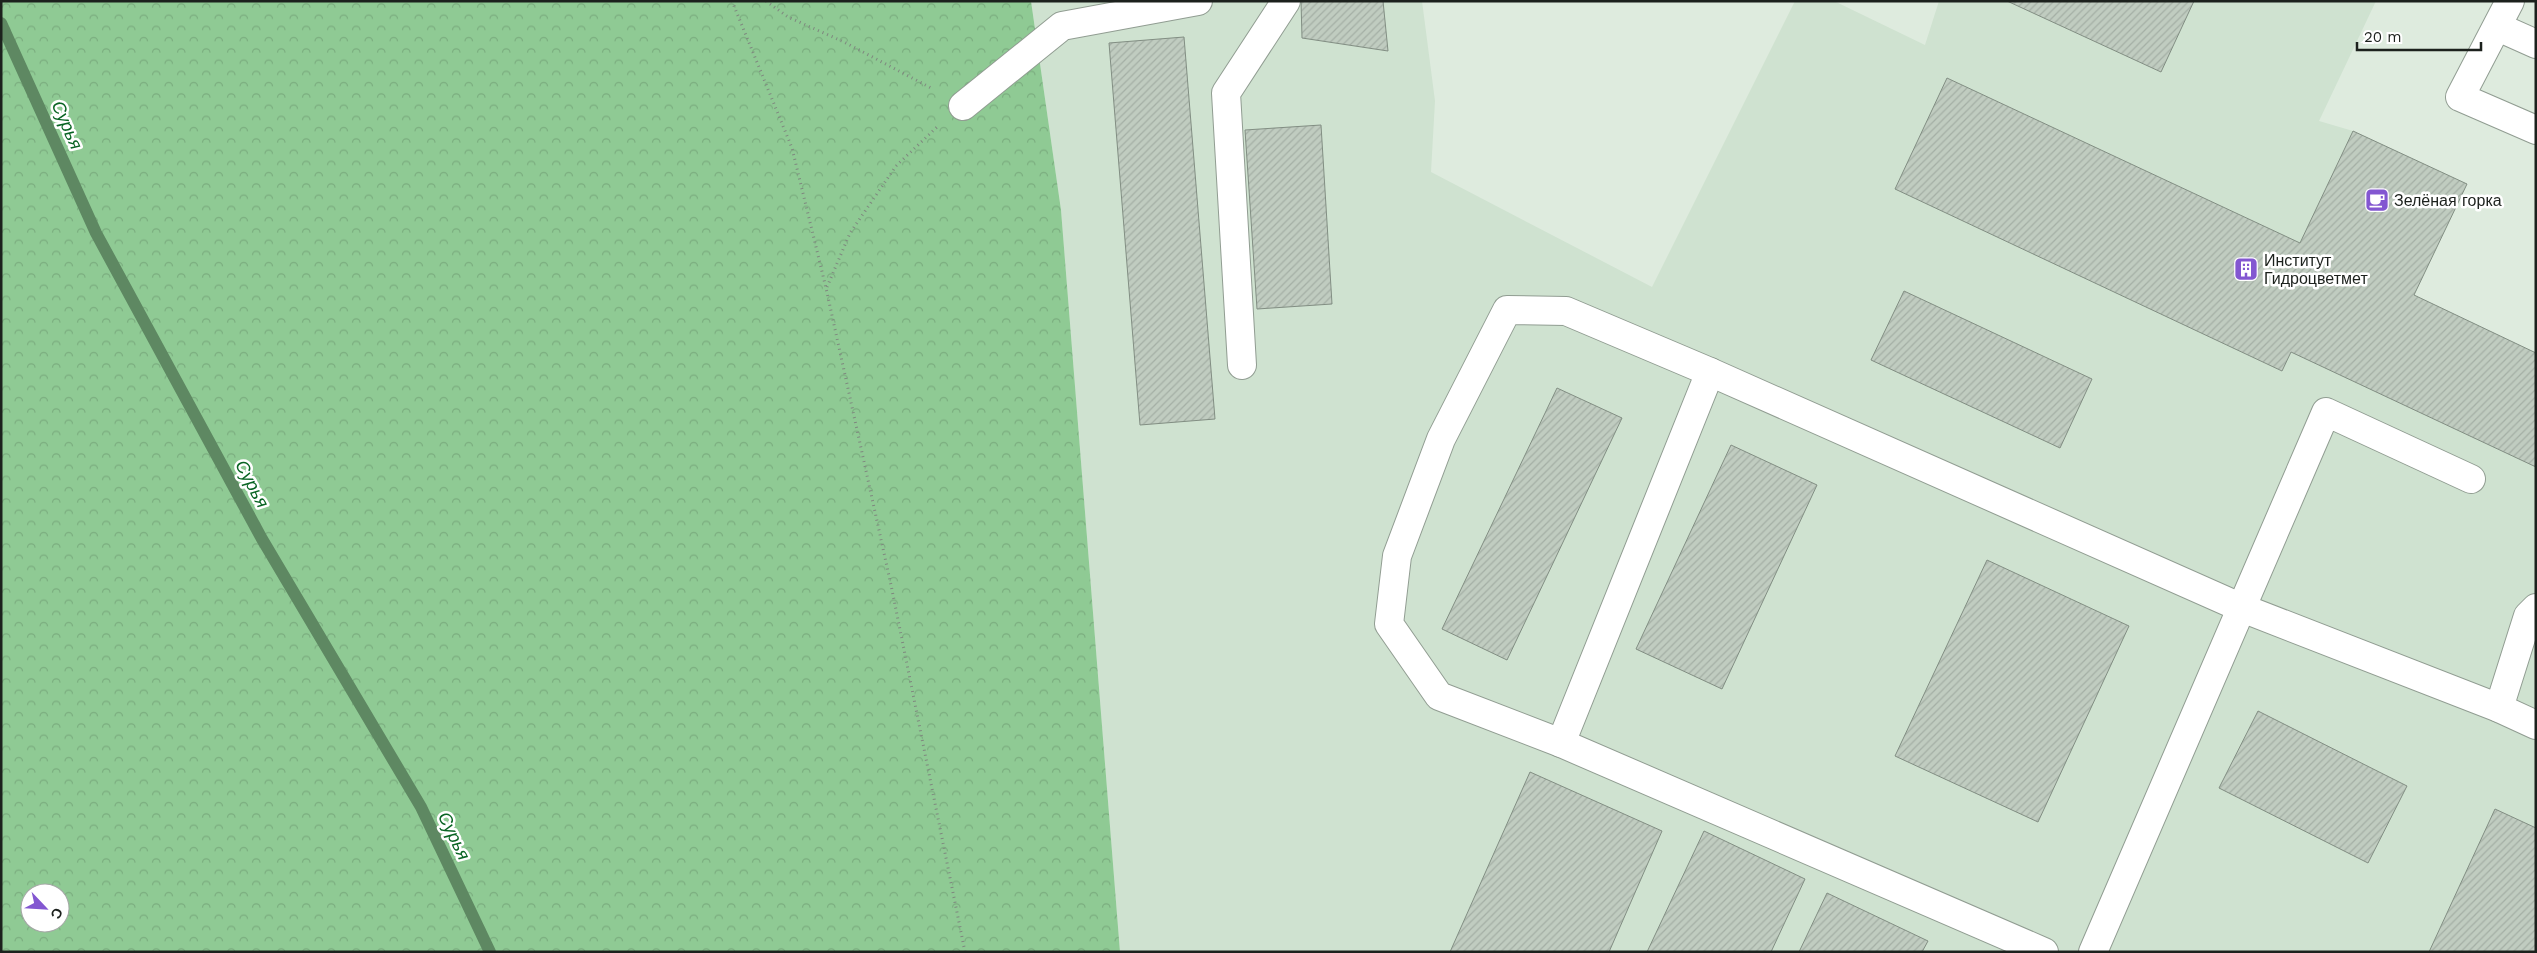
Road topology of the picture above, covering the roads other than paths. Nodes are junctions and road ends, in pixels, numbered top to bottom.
1 (1198, 1) edge
2 (1286, 1) edge
3 (2510, 1) edge
4 (1168, 3) edge
5 (2498, 27) junction
6 (2536, 44) edge
7 (963, 106) road end
8 (2536, 130) edge
9 (1242, 365) dead end
10 (1710, 372) junction
11 (2471, 479) dead end
12 (2242, 608) junction
13 (2536, 608) edge
14 (2499, 708) junction
15 (2536, 725) edge
16 (1561, 743) junction
17 (2044, 952) edge
18 (2093, 952) edge

1 - 4 lane
2 - 9 lane
3 - 5 lane
4 - 7 lane
5 - 6 lane
5 - 8 lane
10 - 12 lane
10 - 16 lane
10 - 16 lane
11 - 12 lane
12 - 14 lane
12 - 18 lane
13 - 14 lane
14 - 15 lane
16 - 17 lane

